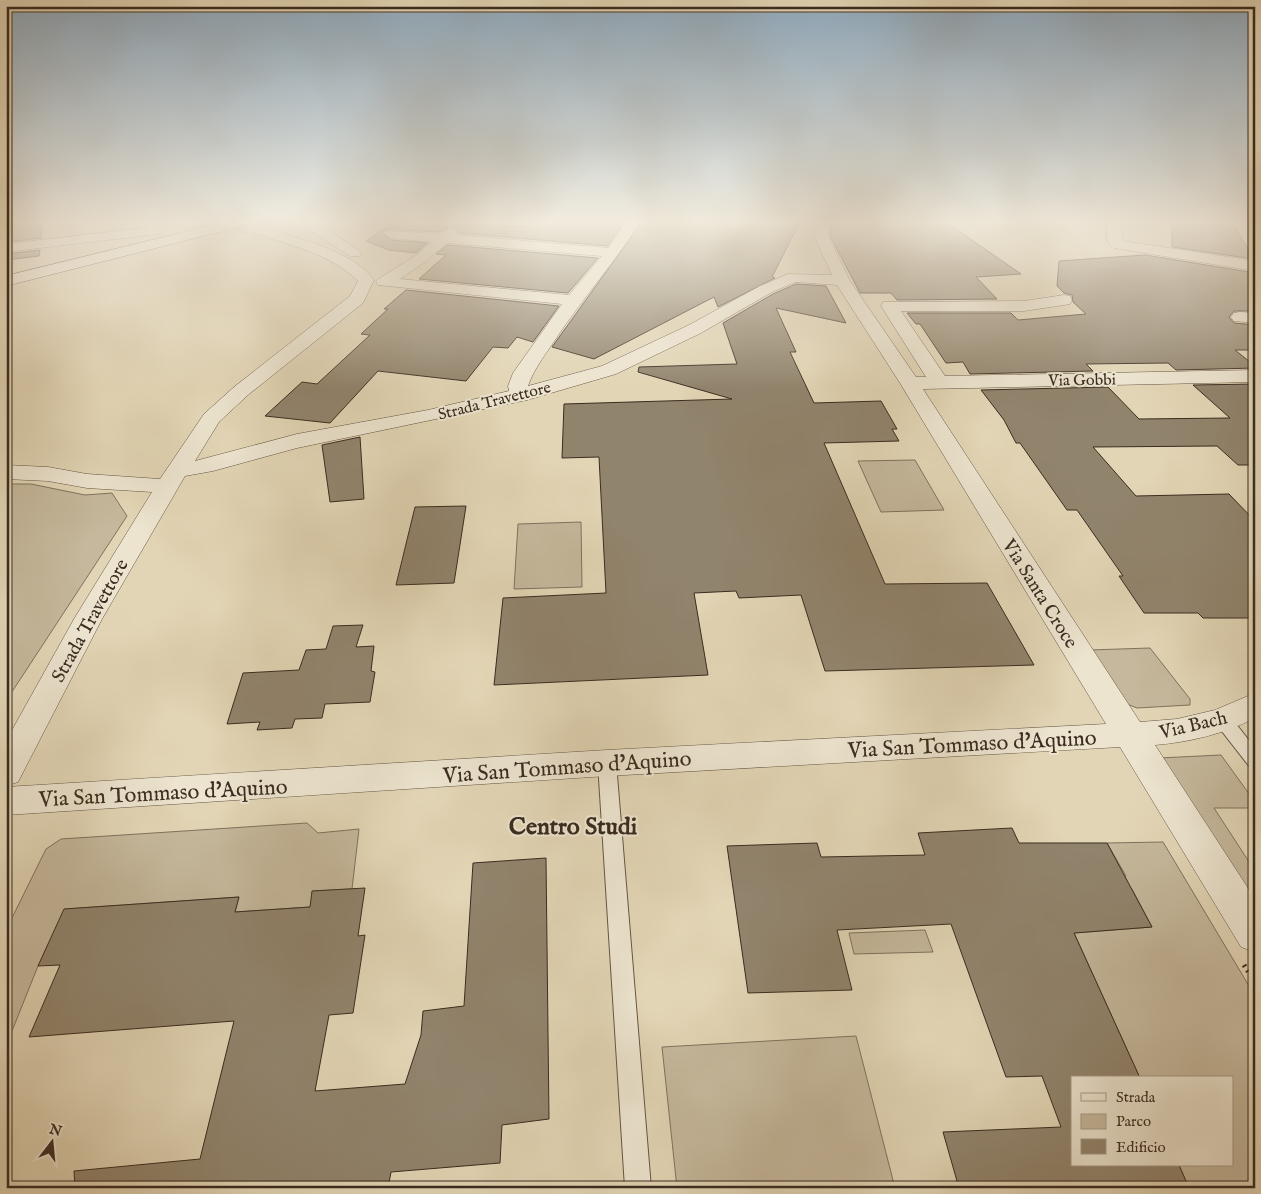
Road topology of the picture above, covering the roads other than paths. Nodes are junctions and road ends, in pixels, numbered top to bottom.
1 (23, 278) edge
2 (364, 278) edge
3 (383, 278) edge
4 (390, 278) edge
5 (591, 278) edge
6 (784, 278) edge
7 (836, 278) edge
8 (836, 278) edge
9 (842, 281) junction
10 (6, 282) edge
11 (384, 282) junction
12 (573, 300) junction
13 (1064, 300) dead end
14 (1255, 376) edge
15 (910, 383) junction
16 (940, 383) junction
17 (520, 396) junction
18 (210, 418) junction
19 (6, 472) edge
20 (172, 478) junction
21 (1255, 704) edge
22 (1223, 720) junction
23 (1129, 734) junction
24 (1255, 761) edge
25 (607, 763) junction
26 (6, 774) edge
27 (6, 801) edge
28 (1255, 934) edge
29 (638, 1188) edge

1 - 10 street
2 - 18 street
3 - 11 street
4 - 11 street
5 - 12 street
6 - 17 street, Strada Travettore
7 - 9 street, Via Santa Croce
8 - 9 street, Strada Travettore
9 - 15 street, Via Santa Croce
11 - 12 street
11 - 18 street
12 - 17 street
13 - 16 street
14 - 16 street, Via Gobbi
15 - 16 street, Via Gobbi
15 - 23 street, Via Santa Croce
17 - 20 street, Strada Travettore
18 - 20 street, Strada Travettore
19 - 20 street
20 - 26 street, Strada Travettore
21 - 22 street, Via Bach
22 - 23 street, Via Bach
22 - 24 lane
23 - 25 street, Via San Tommaso d'Aquino
23 - 28 street, Via Santa Croce
25 - 27 street, Via San Tommaso d'Aquino
25 - 29 lane

